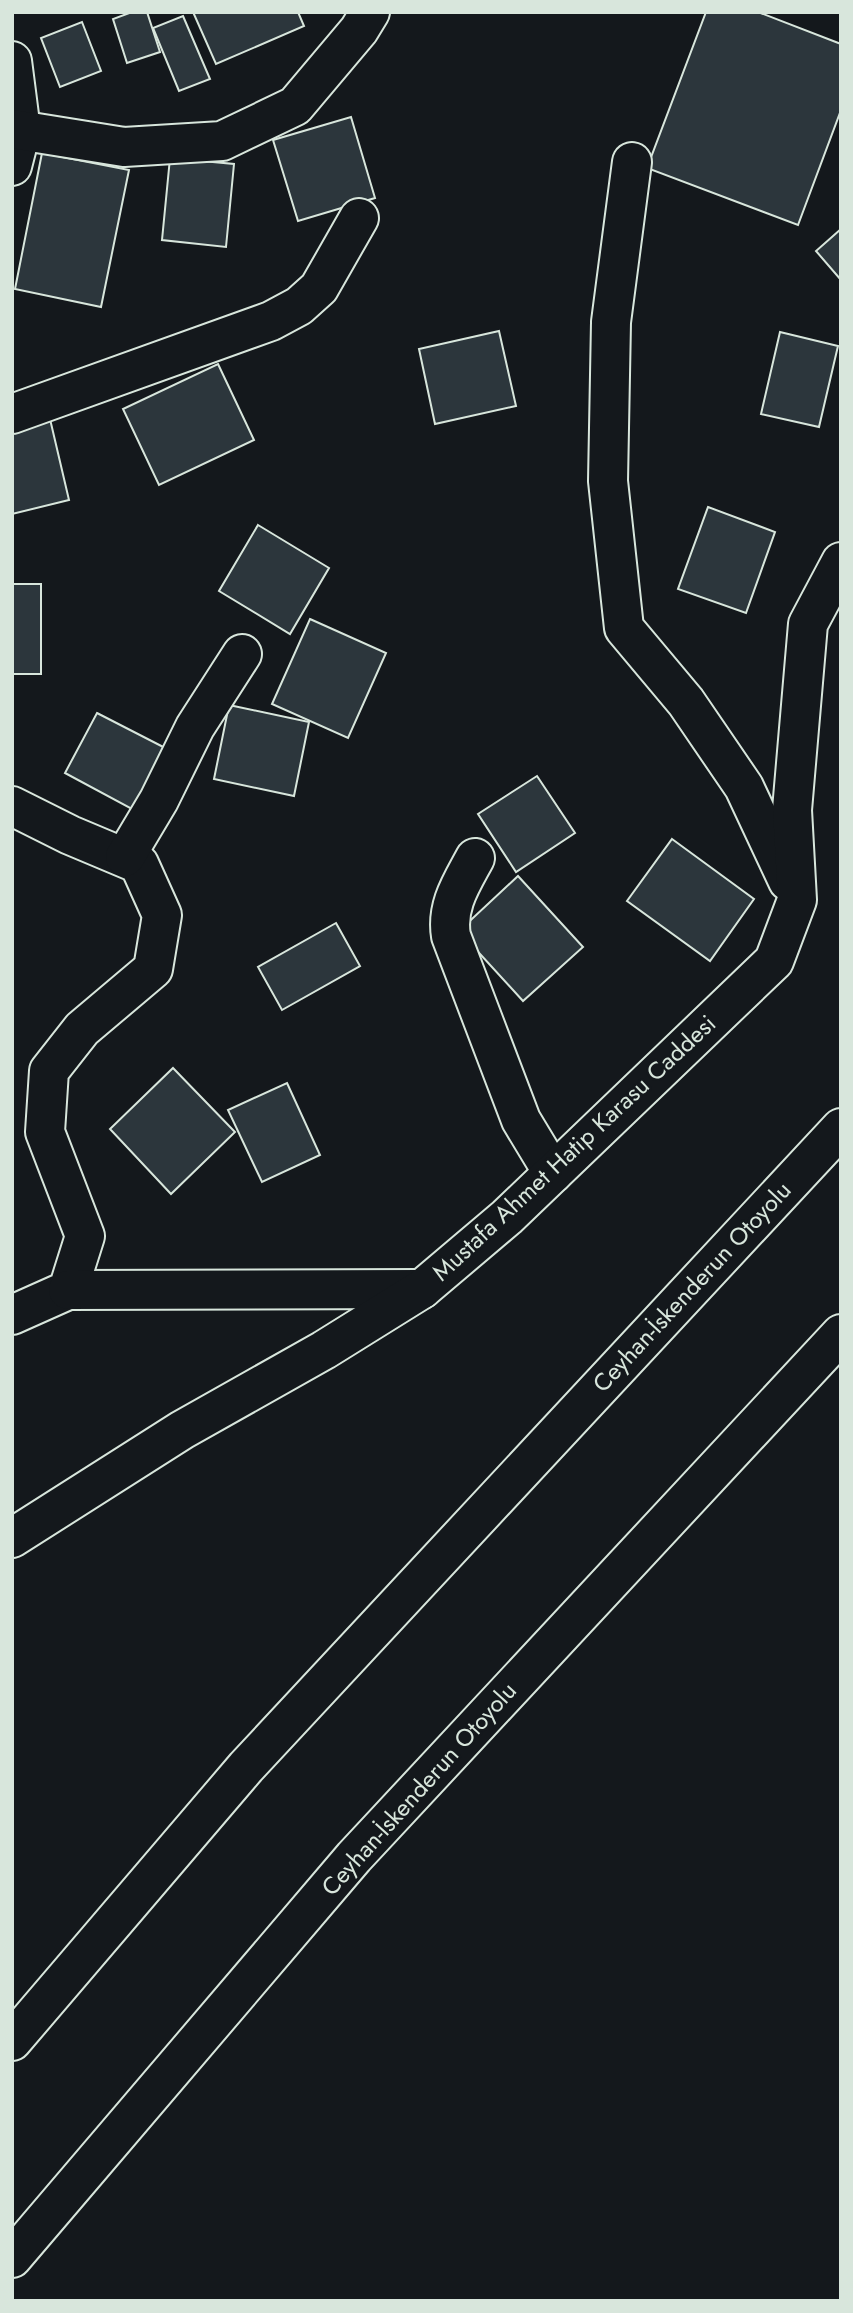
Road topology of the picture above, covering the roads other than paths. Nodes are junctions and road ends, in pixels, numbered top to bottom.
1 (370, 12) edge
2 (12, 61) edge
3 (15, 142) edge
4 (632, 162) dead end
5 (359, 218) dead end
6 (12, 414) edge
7 (841, 562) edge
8 (242, 654) dead end
9 (12, 806) edge
10 (125, 857) junction
11 (475, 858) dead end
12 (797, 900) junction
13 (841, 1128) edge
14 (553, 1173) junction
15 (422, 1289) junction
16 (68, 1290) junction
17 (12, 1315) edge
18 (841, 1334) edge
19 (12, 1538) edge
20 (12, 2041) edge
21 (12, 2258) edge

1 - 3 main road
2 - 3 main road
4 - 12 main road
5 - 6 main road
7 - 12 main road, Mustafa Ahmet Hatip Karasu Caddesi
8 - 10 main road
9 - 10 main road
10 - 16 main road
11 - 14 main road
12 - 14 main road, Mustafa Ahmet Hatip Karasu Caddesi
13 - 20 main road, Ceyhan-İskenderun Otoyolu
14 - 15 main road, Mustafa Ahmet Hatip Karasu Caddesi
15 - 16 main road
15 - 19 main road, Mustafa Ahmet Hatip Karasu Caddesi
16 - 17 main road
18 - 21 main road, Ceyhan-İskenderun Otoyolu

